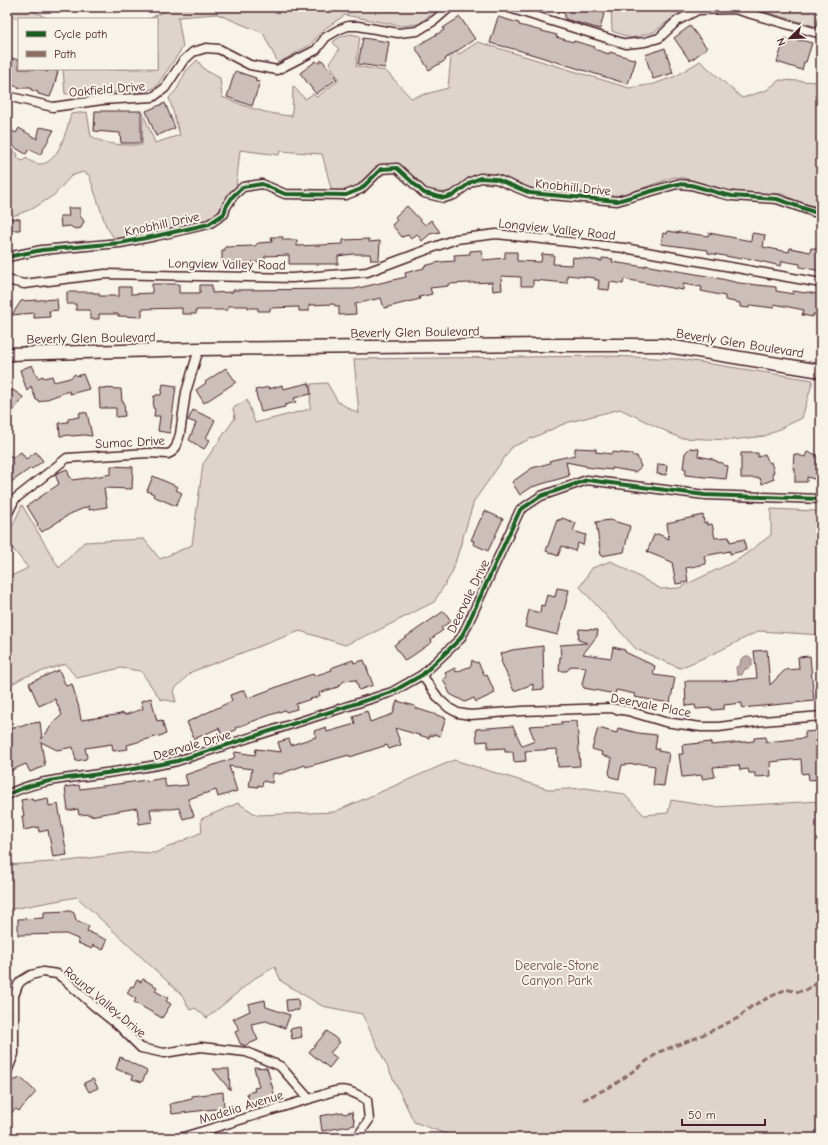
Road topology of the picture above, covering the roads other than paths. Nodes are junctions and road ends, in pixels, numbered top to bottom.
1 (450, 7) edge
2 (506, 7) edge
3 (821, 34) edge
4 (7, 96) edge
5 (821, 211) edge
6 (7, 258) edge
7 (7, 280) edge
8 (821, 283) edge
9 (199, 349) junction
10 (7, 354) edge
11 (821, 371) edge
12 (821, 499) edge
13 (7, 515) edge
14 (422, 675) junction
15 (821, 716) edge
16 (7, 796) edge
17 (7, 1072) edge
18 (309, 1099) junction
19 (180, 1138) edge
20 (349, 1138) edge

1 - 4 street, Oakfield Drive
2 - 3 street
5 - 6 street, Knobhill Drive
7 - 8 street, Longview Valley Road
9 - 10 main road, Beverly Glen Boulevard
9 - 11 main road, Beverly Glen Boulevard
9 - 13 street, Sumac Drive
12 - 14 street, Deervale Drive
14 - 15 street, Deervale Place
14 - 16 street, Deervale Drive
17 - 18 street, Round Valley Drive
18 - 19 street, Madelia Avenue
18 - 20 street

